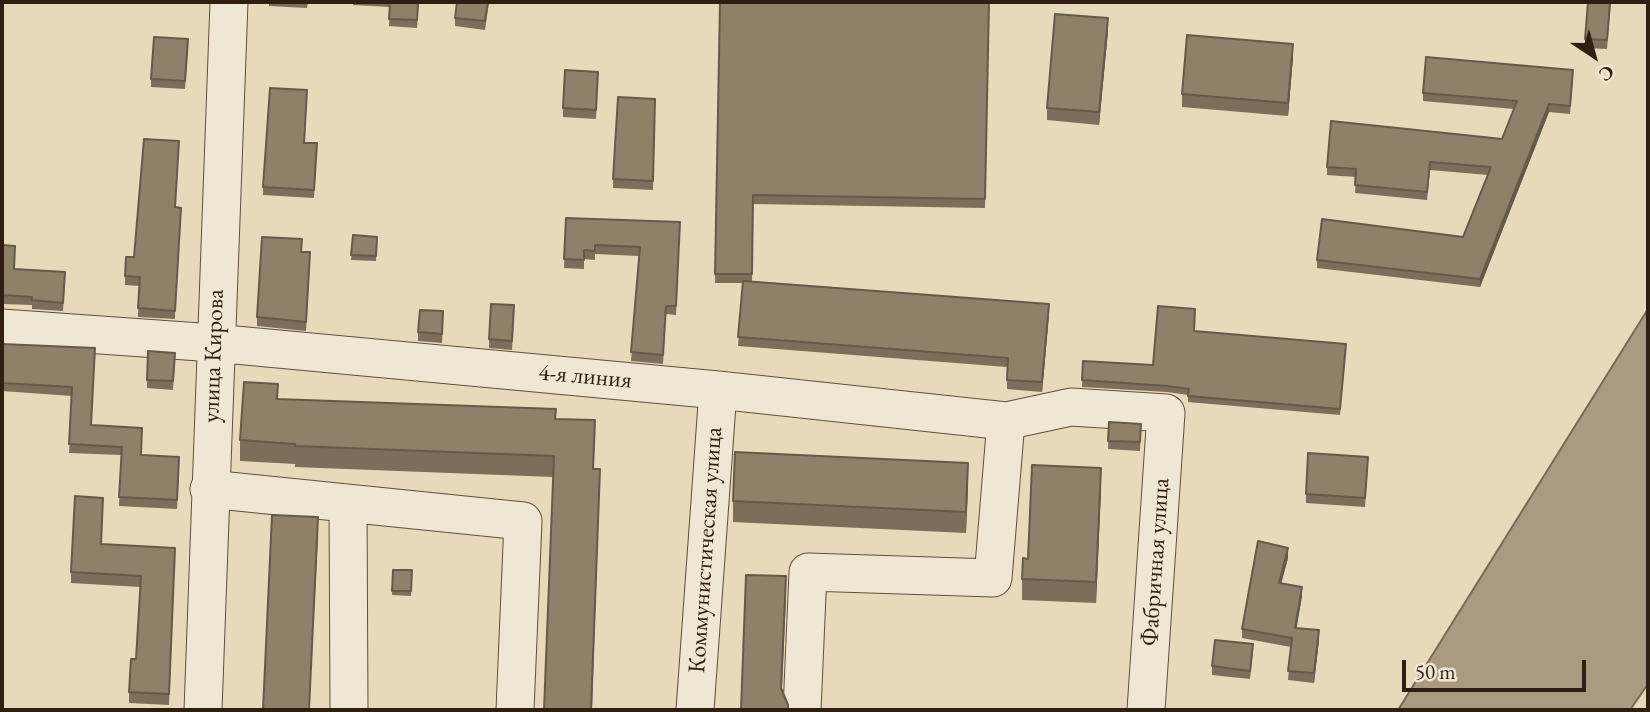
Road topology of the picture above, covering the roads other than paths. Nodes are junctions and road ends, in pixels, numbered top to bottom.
1 (229, 2) edge
2 (2, 328) edge
3 (214, 343) junction
4 (718, 390) junction
5 (1166, 413) joint
6 (1006, 421) junction
7 (209, 489) junction
8 (348, 503) junction
9 (203, 710) edge
10 (348, 710) edge
11 (515, 710) edge
12 (695, 710) edge
13 (802, 710) edge
14 (1146, 710) edge

1 - 3 street, улица Кирова
2 - 3 street, 4-я линия
3 - 4 street, 4-я линия
3 - 7 street, улица Кирова
4 - 6 street, 4-я линия
4 - 12 street, Коммунистическая улица
5 - 6 street, 4-я линия
5 - 14 street, Фабричная улица
6 - 13 street
7 - 8 street
7 - 9 street, улица Кирова
8 - 10 street
8 - 11 street

